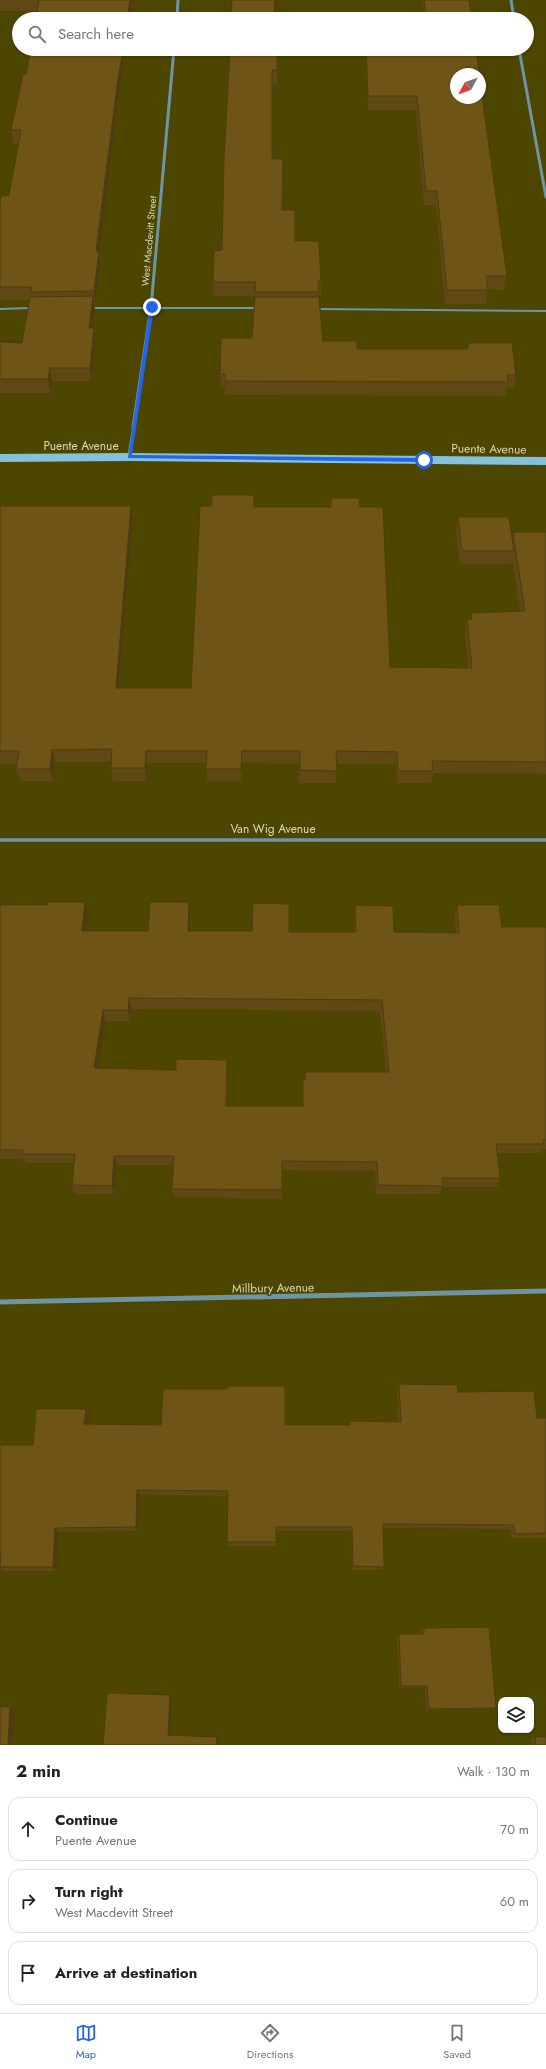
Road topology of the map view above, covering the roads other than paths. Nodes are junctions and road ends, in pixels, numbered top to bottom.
1 (178, 0) edge
2 (511, 0) edge
3 (177, 12) edge
4 (513, 12) edge
5 (173, 56) edge
6 (520, 56) edge
7 (546, 197) edge
8 (152, 307) junction
9 (32, 308) edge
10 (88, 308) edge
11 (262, 308) edge
12 (0, 309) edge
13 (317, 309) edge
14 (546, 312) edge
15 (129, 457) junction
16 (0, 458) edge
17 (546, 461) edge
18 (0, 840) edge
19 (546, 840) edge
20 (546, 1291) edge
21 (0, 1302) edge

1 - 3 street
2 - 4 street
5 - 8 street, West Macdevitt Street
6 - 7 street
8 - 10 lane
8 - 11 lane
8 - 15 street, West Macdevitt Street
9 - 12 lane
13 - 14 lane
15 - 16 main road, Puente Avenue
15 - 17 main road, Puente Avenue
18 - 19 street, Van Wig Avenue
20 - 21 street, Millbury Avenue

